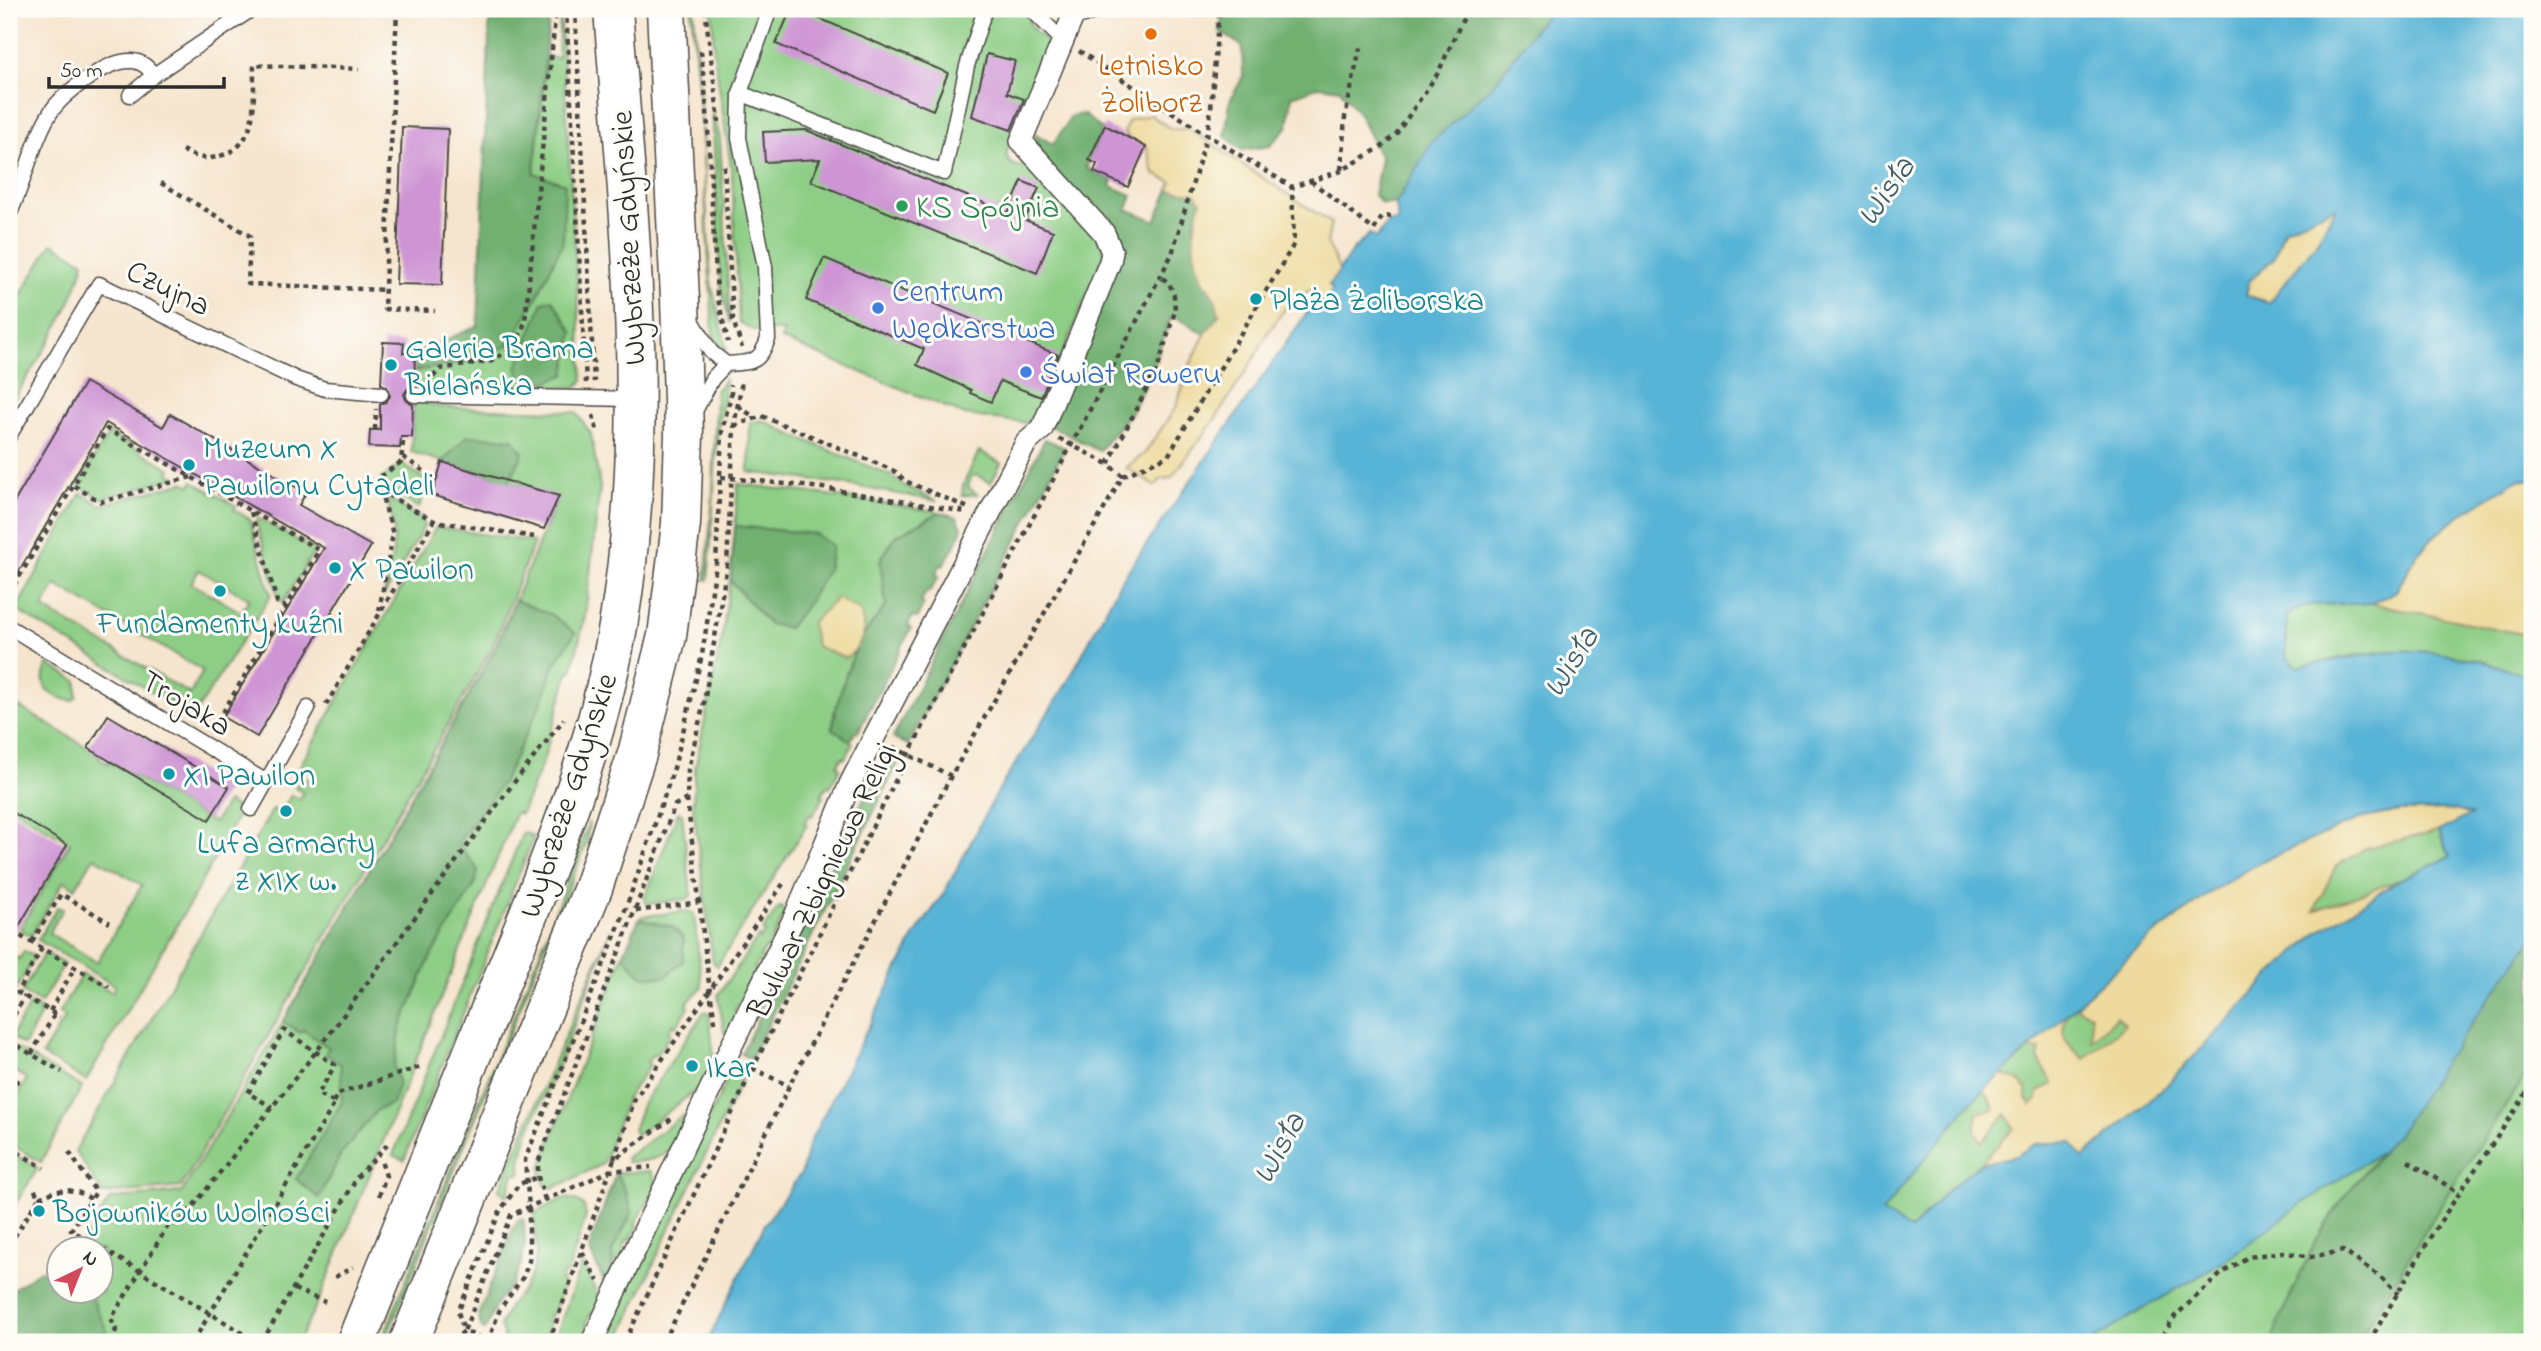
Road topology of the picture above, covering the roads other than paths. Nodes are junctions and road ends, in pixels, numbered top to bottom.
1 (252, 9) edge
2 (613, 9) edge
3 (666, 9) edge
4 (770, 9) edge
5 (985, 9) edge
6 (1031, 9) edge
7 (1093, 9) edge
8 (1063, 41) junction
9 (155, 75) junction
10 (740, 93) junction
11 (130, 96) dead end
12 (9, 215) edge
13 (680, 299) junction
14 (728, 364) junction
15 (381, 394) dead end
16 (414, 395) dead end
17 (635, 399) junction
18 (684, 434) junction
19 (9, 436) edge
20 (9, 627) edge
21 (308, 708) road end
22 (265, 781) junction
23 (251, 808) dead end
24 (356, 1342) edge
25 (409, 1342) edge
26 (592, 1342) edge

1 - 9 lane
2 - 17 main road, Wybrzeże Gdyńskie
3 - 13 main road, Wybrzeże Gdyńskie
4 - 10 lane
5 - 10 lane
6 - 8 lane
7 - 8 street
8 - 26 street
9 - 11 lane
9 - 12 lane
10 - 14 lane
13 - 14 lane
13 - 18 main road, Wybrzeże Gdyńskie
14 - 18 lane
15 - 19 lane, Czujna
16 - 17 lane
17 - 24 main road, Wybrzeże Gdyńskie
18 - 25 main road, Wybrzeże Gdyńskie
20 - 22 lane, Trojaka
21 - 22 lane
22 - 23 lane

